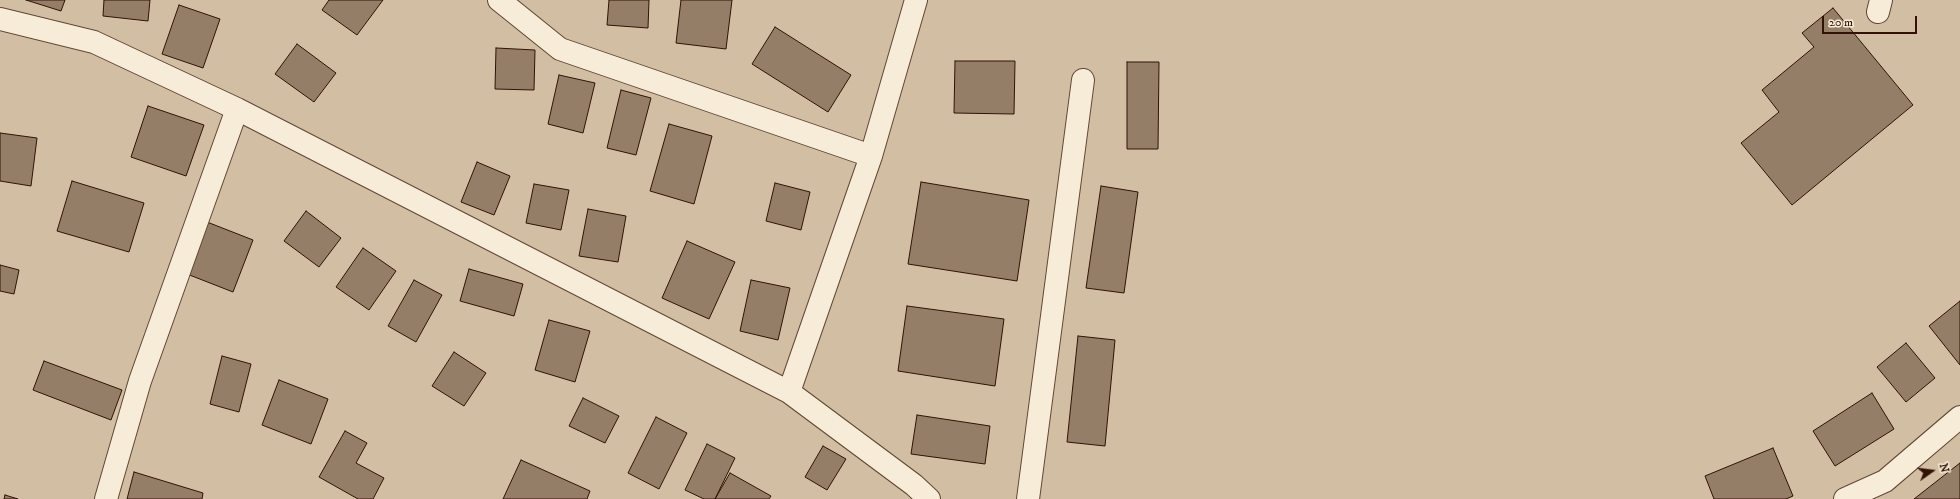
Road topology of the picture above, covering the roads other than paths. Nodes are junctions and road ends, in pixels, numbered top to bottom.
1 (499, 0) edge
2 (916, 0) edge
3 (0, 19) edge
4 (1083, 80) dead end
5 (237, 109) junction
6 (871, 156) junction
7 (789, 392) junction
8 (1960, 417) edge
9 (106, 499) edge
10 (929, 499) edge
11 (1028, 499) edge
12 (1845, 499) edge

1 - 6 street
2 - 6 street
3 - 5 street
4 - 11 street
5 - 7 street
5 - 9 street
6 - 7 street
7 - 10 street
8 - 12 street

